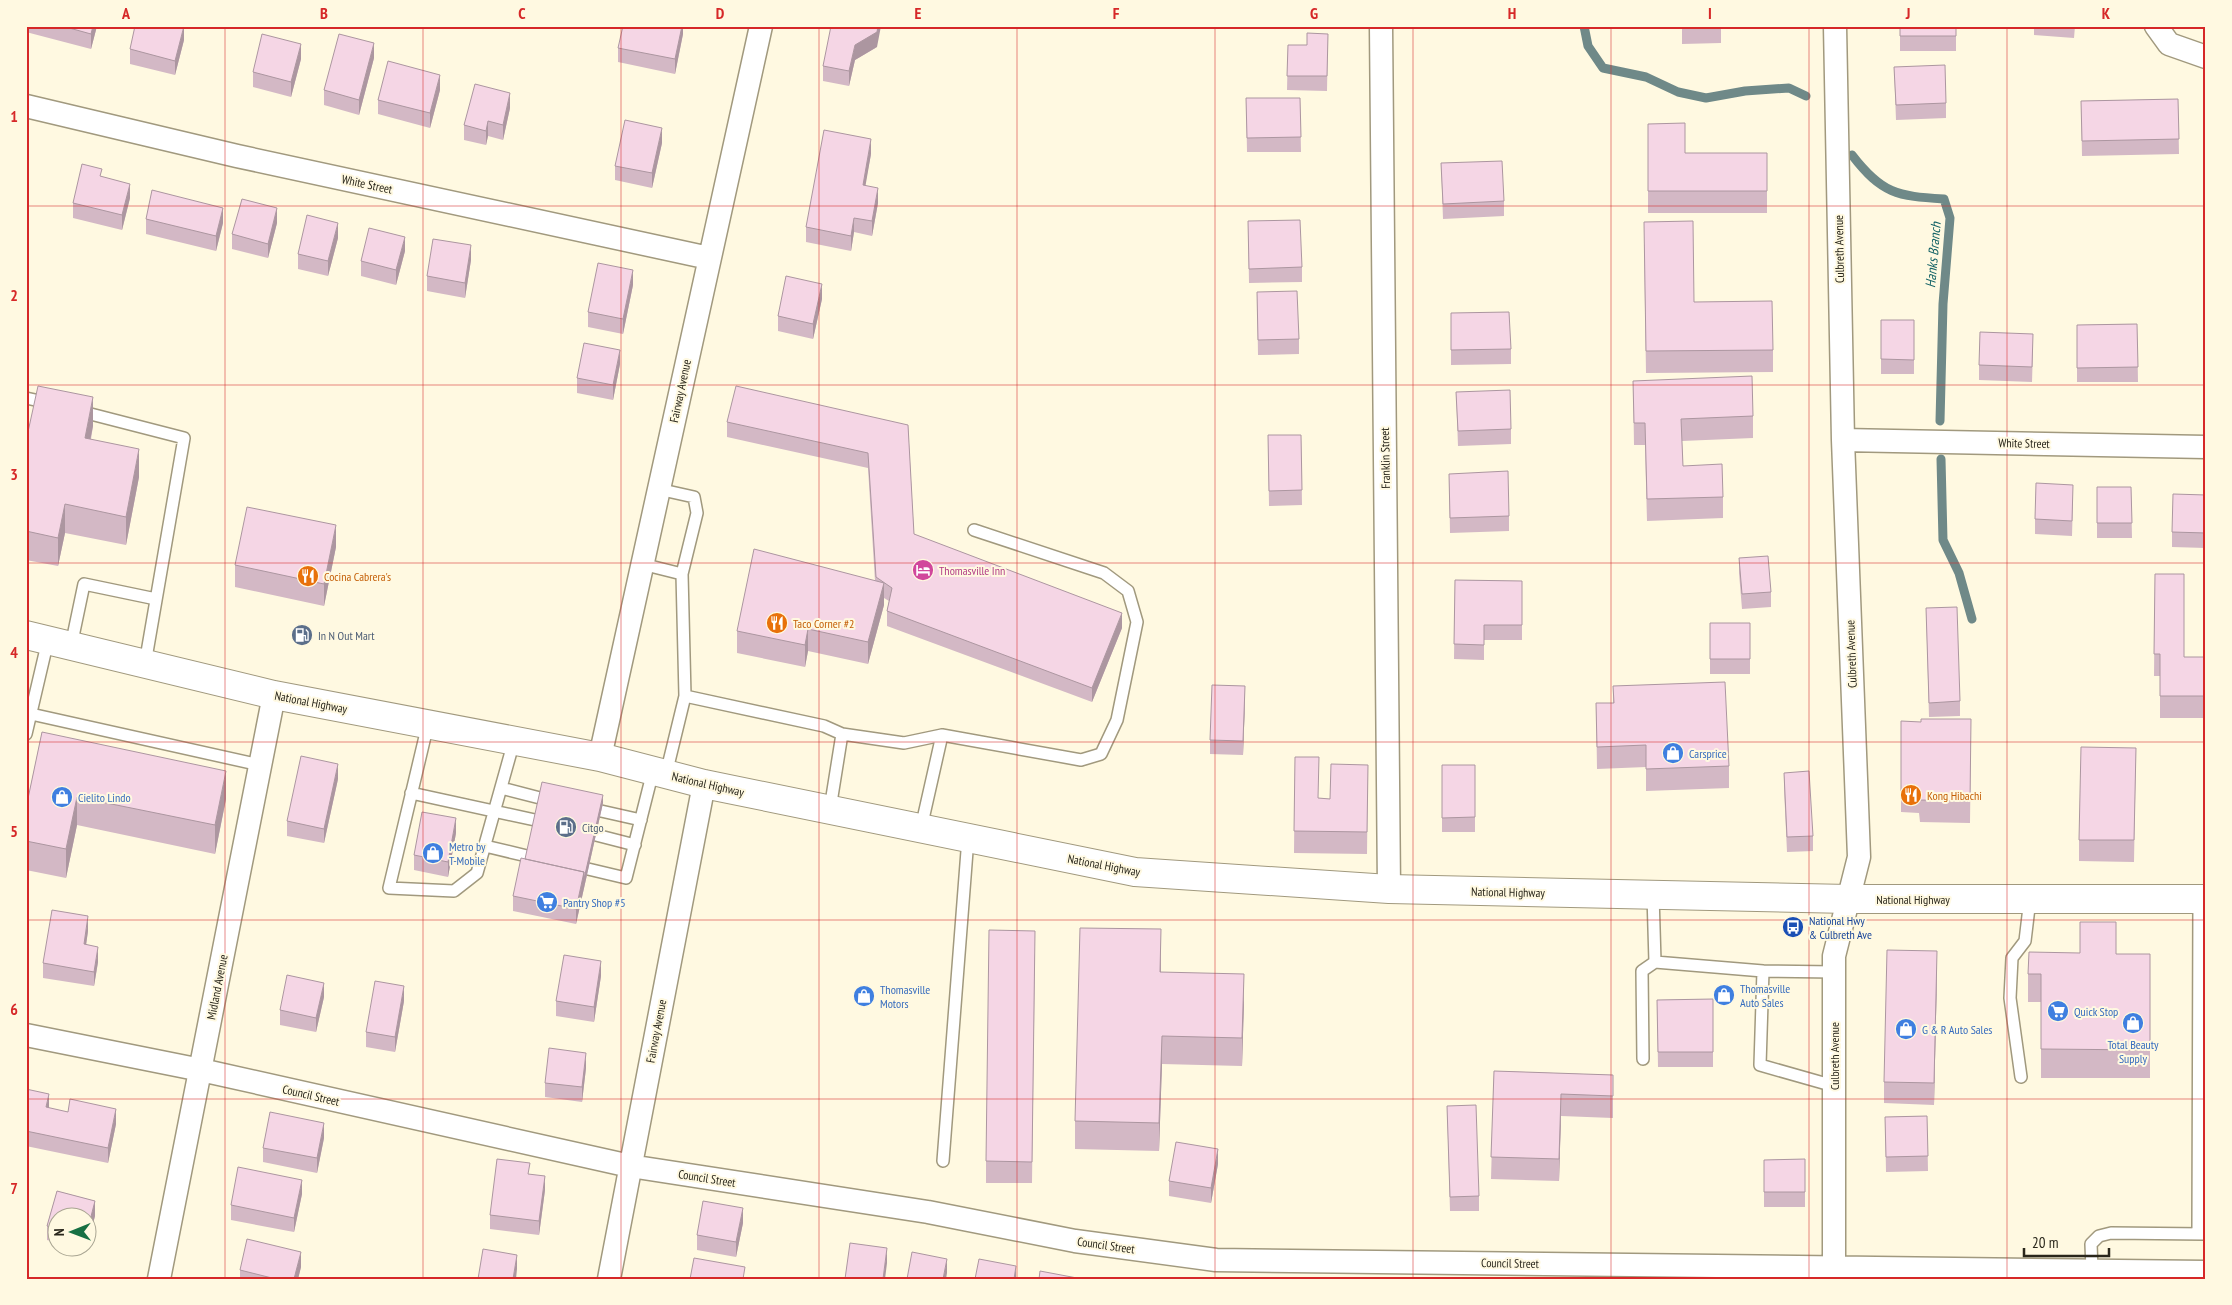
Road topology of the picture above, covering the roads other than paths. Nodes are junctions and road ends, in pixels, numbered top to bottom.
1 (761, 26) edge
2 (1380, 26) edge
3 (1835, 26) edge
4 (2156, 26) edge
5 (2206, 57) edge
6 (26, 106) edge
7 (709, 258) junction
8 (26, 398) edge
9 (1843, 440) junction
10 (2206, 447) edge
11 (658, 489) junction
12 (974, 530) dead end
13 (642, 564) junction
14 (682, 574) junction
15 (156, 599) junction
16 (49, 640) edge
17 (145, 664) junction
18 (274, 695) junction
19 (686, 696) junction
20 (31, 714) junction
21 (428, 724) junction
22 (26, 734) edge
23 (842, 734) junction
24 (942, 735) junction
25 (514, 741) junction
26 (600, 757) junction
27 (260, 765) junction
28 (659, 773) junction
29 (704, 784) junction
30 (501, 788) junction
31 (411, 792) junction
32 (540, 798) edge
33 (830, 809) junction
34 (495, 810) junction
35 (601, 811) edge
36 (535, 820) edge
37 (641, 820) junction
38 (921, 828) junction
39 (596, 835) edge
40 (968, 838) junction
41 (635, 844) junction
42 (485, 846) junction
43 (527, 856) edge
44 (588, 870) edge
45 (1389, 889) junction
46 (1653, 895) junction
47 (1849, 899) junction
48 (2030, 899) junction
49 (2202, 899) edge
50 (1655, 962) junction
51 (1763, 971) junction
52 (1835, 972) junction
53 (26, 1035) edge
54 (1643, 1059) dead end
55 (201, 1070) junction
56 (2020, 1077) dead end
57 (1834, 1086) junction
58 (2202, 1116) edge
59 (943, 1160) dead end
60 (630, 1166) junction
61 (2202, 1234) edge
62 (2092, 1270) junction
63 (2206, 1272) edge
64 (1834, 1273) edge
65 (159, 1279) edge
66 (609, 1279) edge

1 - 7 street, Fairway Avenue
2 - 45 street, Franklin Street
3 - 9 street, Culbreth Avenue
4 - 5 street
6 - 7 street, White Street
7 - 11 street, Fairway Avenue
8 - 15 lane
9 - 10 street, White Street
9 - 47 street, Culbreth Avenue
11 - 13 street, Fairway Avenue
11 - 14 lane
12 - 24 lane
13 - 14 lane
13 - 26 street, Fairway Avenue
14 - 19 lane
15 - 16 lane
15 - 17 lane
16 - 17 main road, National Highway
16 - 20 lane
17 - 18 main road, National Highway
18 - 21 main road, National Highway
18 - 27 street, Midland Avenue
19 - 23 lane
19 - 28 lane
20 - 22 lane
20 - 27 lane
21 - 25 main road, National Highway
21 - 31 lane
23 - 24 lane
23 - 33 lane
24 - 38 lane
25 - 26 main road, National Highway
25 - 30 lane
26 - 28 main road, National Highway
27 - 55 street, Midland Avenue
28 - 29 main road, National Highway
28 - 37 lane
29 - 33 main road, National Highway
29 - 60 street, Fairway Avenue
30 - 32 lane
30 - 34 lane
31 - 34 lane
31 - 42 lane
33 - 38 main road, National Highway
34 - 36 lane
34 - 42 lane
35 - 37 lane
37 - 41 lane
38 - 40 main road, National Highway
39 - 41 lane
40 - 45 main road, National Highway
40 - 59 lane
41 - 44 lane
42 - 43 lane
45 - 46 main road, National Highway
46 - 47 main road, National Highway
46 - 50 lane
47 - 48 main road, National Highway
47 - 52 street, Culbreth Avenue
48 - 49 main road, National Highway
48 - 56 lane
49 - 58 lane
50 - 51 lane
50 - 54 lane
51 - 52 lane
51 - 57 lane
52 - 57 street, Culbreth Avenue
53 - 55 street, Council Street
55 - 60 street, Council Street
55 - 65 street, Midland Avenue
57 - 64 street, Culbreth Avenue
58 - 61 lane
60 - 64 street, Council Street
60 - 66 street, Fairway Avenue
61 - 62 lane
62 - 63 street, Council Street
62 - 64 street, Council Street

